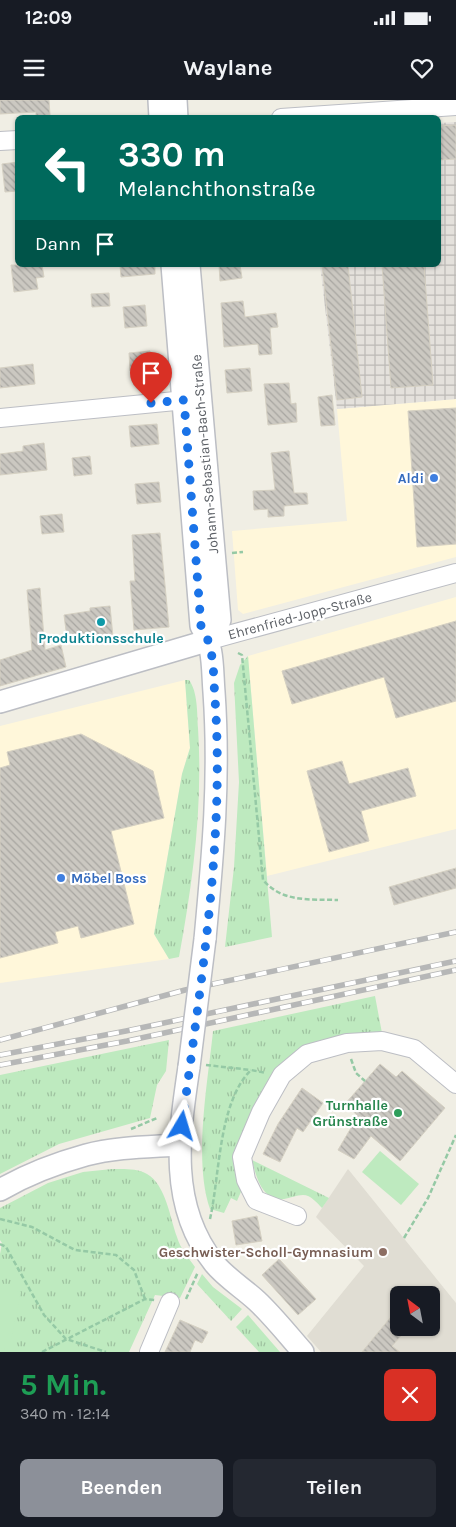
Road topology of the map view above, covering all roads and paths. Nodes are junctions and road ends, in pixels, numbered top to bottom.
1 (158, 100) edge
2 (176, 100) edge
3 (456, 106) edge
4 (160, 115) edge
5 (177, 115) edge
6 (325, 115) edge
7 (15, 140) edge
8 (0, 141) edge
9 (172, 267) edge
10 (189, 267) edge
11 (192, 399) junction
12 (0, 418) edge
13 (243, 552) dead end
14 (227, 553) dead end
15 (456, 573) edge
16 (210, 640) junction
17 (238, 653) dead end
18 (0, 702) edge
19 (338, 900) dead end
20 (347, 1043) junction
21 (197, 1066) junction
22 (251, 1070) junction
23 (282, 1075) junction
24 (365, 1080) dead end
25 (456, 1084) edge
26 (456, 1135) edge
27 (179, 1145) junction
28 (0, 1190) edge
29 (297, 1216) dead end
30 (0, 1219) edge
31 (209, 1222) dead end
32 (404, 1238) dead end
33 (0, 1244) edge
34 (201, 1267) dead end
35 (145, 1299) junction
36 (178, 1302) junction
37 (66, 1339) junction
38 (42, 1352) edge
39 (106, 1352) edge
40 (149, 1352) edge
41 (303, 1352) edge

1 - 4 street
2 - 5 street
3 - 6 street
7 - 8 street
9 - 11 street, Johann-Sebastian-Bach-Straße
10 - 11 street, Johann-Sebastian-Bach-Straße
11 - 12 street
11 - 16 street, Johann-Sebastian-Bach-Straße
13 - 14 path
15 - 16 street, Ehrenfried-Jopp-Straße
16 - 18 street, Ehrenfried-Jopp-Straße
16 - 21 street, Johann-Sebastian-Bach-Straße, bridge
17 - 19 path
20 - 23 street
20 - 24 path
20 - 25 street
21 - 22 path
21 - 27 street, Johann-Sebastian-Bach-Straße
22 - 23 path
22 - 31 path
23 - 29 street
26 - 32 path
27 - 28 street
27 - 41 street, Johann-Sebastian-Bach-Straße
30 - 35 path
33 - 37 path
34 - 36 path
35 - 36 path
35 - 37 path
36 - 40 street
37 - 38 path
37 - 39 path

